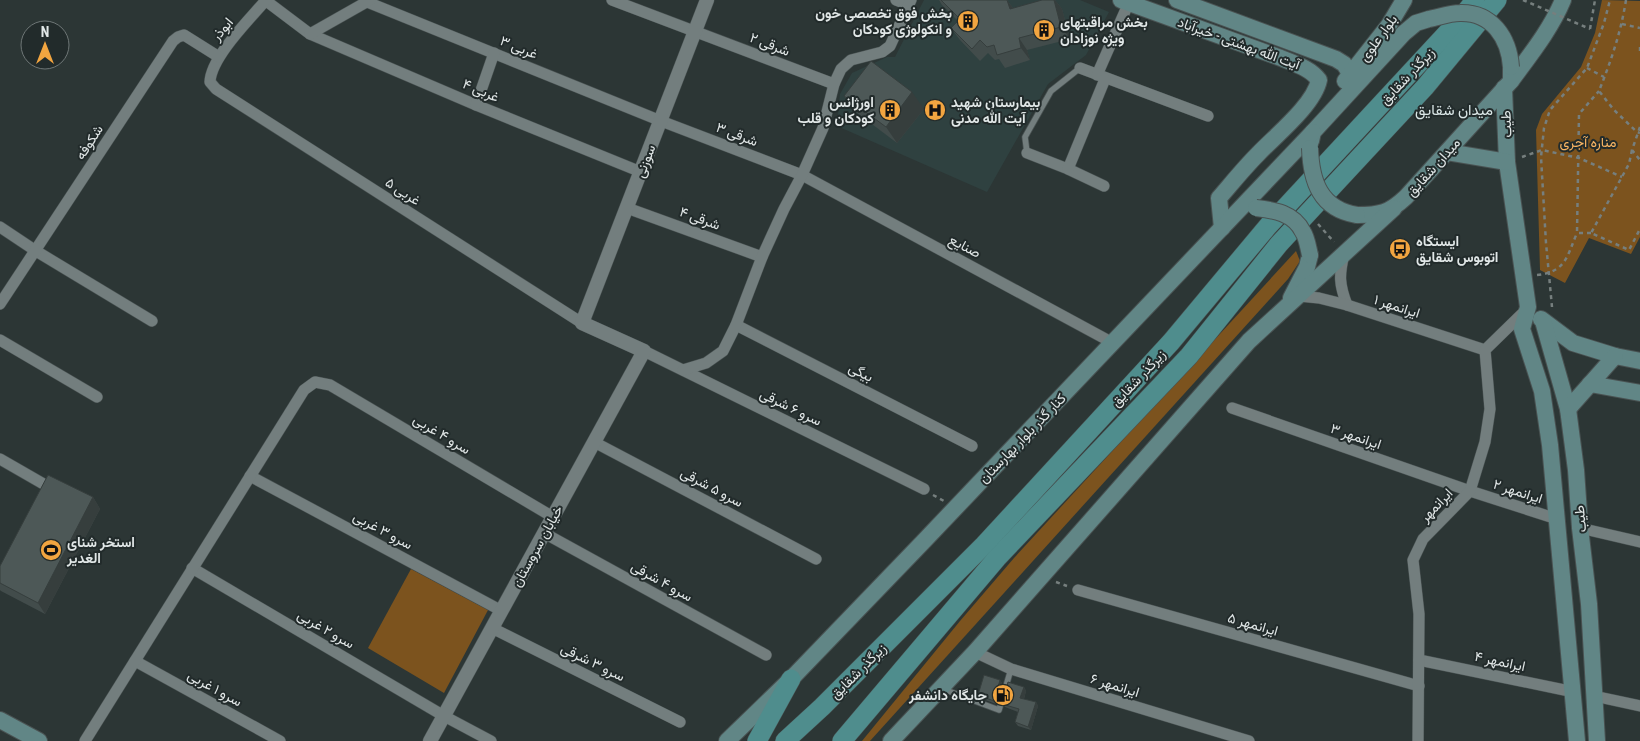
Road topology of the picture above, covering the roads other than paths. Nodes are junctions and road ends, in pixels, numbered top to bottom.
1 (266, 0) edge
2 (612, 0) edge
3 (707, 0) edge
4 (896, 0) edge
5 (1177, 0) edge
6 (1404, 0) edge
7 (1474, 0) edge
8 (1497, 0) edge
9 (1563, 0) edge
10 (368, 1) edge
11 (1126, 1) edge
12 (910, 2) edge
13 (1484, 19) junction
14 (695, 32) junction
15 (310, 34) junction
16 (494, 53) junction
17 (219, 57) junction
18 (1080, 68) joint
19 (1351, 75) junction
20 (1102, 77) junction
21 (1509, 79) junction
22 (210, 82) joint
23 (834, 84) junction
24 (476, 105) junction
25 (1208, 116) dead end
26 (661, 121) junction
27 (1316, 130) junction
28 (1447, 152) junction
29 (1028, 153) joint
30 (1507, 162) junction
31 (1068, 169) junction
32 (641, 172) junction
33 (802, 175) junction
34 (1104, 186) dead end
35 (627, 208) junction
36 (1394, 208) junction
37 (0, 226) edge
38 (1222, 228) junction
39 (36, 251) junction
40 (1344, 254) junction
41 (762, 257) junction
42 (1293, 302) junction
43 (0, 304) edge
44 (1347, 305) junction
45 (1528, 307) junction
46 (1550, 317) junction
47 (152, 321) dead end
48 (582, 323) junction
49 (736, 325) junction
50 (0, 340) edge
51 (1113, 343) junction
52 (1485, 350) junction
53 (644, 351) junction
54 (1614, 356) junction
55 (1640, 362) edge
56 (683, 370) junction
57 (1590, 384) junction
58 (1640, 393) edge
59 (97, 397) dead end
60 (1232, 408) dead end
61 (1568, 410) junction
62 (594, 442) junction
63 (1572, 444) junction
64 (1550, 445) junction
65 (972, 446) dead end
66 (0, 459) edge
67 (250, 476) junction
68 (47, 486) edge
69 (924, 489) road end
70 (1470, 491) junction
71 (553, 518) junction
72 (1557, 519) junction
73 (1580, 528) junction
74 (544, 533) junction
75 (1640, 542) edge
76 (816, 559) dead end
77 (192, 568) junction
78 (1078, 590) road end
79 (502, 611) junction
80 (492, 628) junction
81 (975, 652) junction
82 (766, 655) dead end
83 (1420, 660) junction
84 (135, 661) junction
85 (1011, 668) junction
86 (791, 678) junction
87 (1419, 686) junction
88 (941, 688) junction
89 (1574, 692) junction
90 (1594, 696) junction
91 (1640, 706) edge
92 (444, 716) junction
93 (0, 720) edge
94 (680, 722) dead end
95 (40, 741) edge
96 (85, 741) edge
97 (280, 741) edge
98 (430, 741) edge
99 (491, 741) edge
100 (726, 741) edge
101 (757, 741) edge
102 (785, 741) edge
103 (842, 741) edge
104 (891, 741) edge
105 (1248, 741) edge
106 (1418, 741) edge
107 (1577, 741) edge
108 (1597, 741) edge

1 - 15 street, غربی ۴
1 - 17 street, ابوذر
2 - 14 street, شرقی ۲
3 - 14 street, سوزنی
4 - 12 street
5 - 19 main road, آیت الله بهشتی - خیرآباد
6 - 19 main road, بلوار علوی
7 - 13 main road
7 - 102 main road, زیرگذر شقایق
8 - 103 main road, زیرگذر شقایق
9 - 21 main road, میدان شقایق
10 - 15 street
10 - 16 street, غربی ۳
11 - 20 street
11 - 38 main road, آیت الله بهشتی - خیرآباد
12 - 23 street
13 - 21 main road, bridge
13 - 27 main road, bridge
14 - 23 street, شرقی ۲
14 - 26 street, سوزنی
15 - 24 street, غربی ۴
16 - 24 street
16 - 26 street, غربی ۳
17 - 22 street, ابوذر
17 - 39 street, شکوفه
18 - 20 street
18 - 29 lane
19 - 27 main road, بلوار علوی
20 - 25 street
20 - 31 street
21 - 28 main road, میدان شقایق
21 - 30 main road, طیب
22 - 48 street, غربی ۵
23 - 33 street
24 - 32 street, غربی ۴
26 - 32 street, سوزنی
26 - 33 street, شرقی ۳
27 - 36 main road, میدان شقایق, bridge
27 - 38 main road, کنار گذر بلوار بهارستان
28 - 30 main road
28 - 36 main road, میدان شقایق
29 - 31 street
30 - 45 main road, طیب
31 - 34 street
32 - 35 street, سوزنی
33 - 41 street
33 - 51 street, صنایع
35 - 41 street, شرقی ۴
35 - 48 street, سوزنی
36 - 40 main road
37 - 39 street
38 - 42 main road, bridge
38 - 51 main road, کنار گذر بلوار بهارستان
39 - 43 street, شکوفه
39 - 47 street
40 - 42 main road
40 - 44 street
41 - 49 street
42 - 44 street, ایرانمهر ۱
42 - 81 main road
44 - 52 street, ایرانمهر ۱
45 - 46 main road
45 - 52 street
45 - 64 main road, طیب
46 - 54 main road
46 - 61 main road, طیب
48 - 53 street
49 - 56 street
49 - 65 street, بیگی
50 - 59 street
51 - 86 main road, کنار گذر بلوار بهارستان
52 - 70 street, ایرانمهر
53 - 56 street, سرو ۶ شرقی
53 - 62 street, خیابان سروستان
54 - 55 main road
54 - 57 main road
56 - 69 street, سرو ۶ شرقی
57 - 58 main road
57 - 61 main road
60 - 70 street, ایرانمهر ۳
61 - 63 main road, طیب
62 - 71 street, خیابان سروستان
62 - 76 street, سرو ۵ شرقی
63 - 64 main road
63 - 73 main road, طیب
64 - 72 main road, طیب
66 - 68 street
67 - 71 street, سرو ۴ غربی
67 - 77 street
67 - 79 street, سرو ۳ غربی
70 - 72 street, ایرانمهر ۲
70 - 83 street, ایرانمهر
71 - 74 street, خیابان سروستان
72 - 89 main road, طیب
73 - 75 street
73 - 90 main road, طیب
74 - 79 street, خیابان سروستان
74 - 82 street, سرو ۴ شرقی
77 - 84 street
77 - 92 street, سرو ۲ غربی
78 - 87 street, ایرانمهر ۵
79 - 80 street, خیابان سروستان
80 - 92 street, خیابان سروستان
80 - 94 street, سرو ۳ شرقی
81 - 85 street, ایرانمهر ۶
81 - 88 main road
83 - 87 street, ایرانمهر
83 - 89 street, ایرانمهر ۴
84 - 96 street
84 - 97 street, سرو ۱ غربی
85 - 88 lane
85 - 105 street, ایرانمهر ۶
86 - 100 main road, کنار گذر بلوار بهارستان
86 - 101 main road
87 - 106 street, ایرانمهر
88 - 104 main road
89 - 107 main road, طیب
90 - 91 street
90 - 108 main road, طیب
92 - 98 street, خیابان سروستان
92 - 99 street, سرو ۲ غربی
93 - 95 main road

